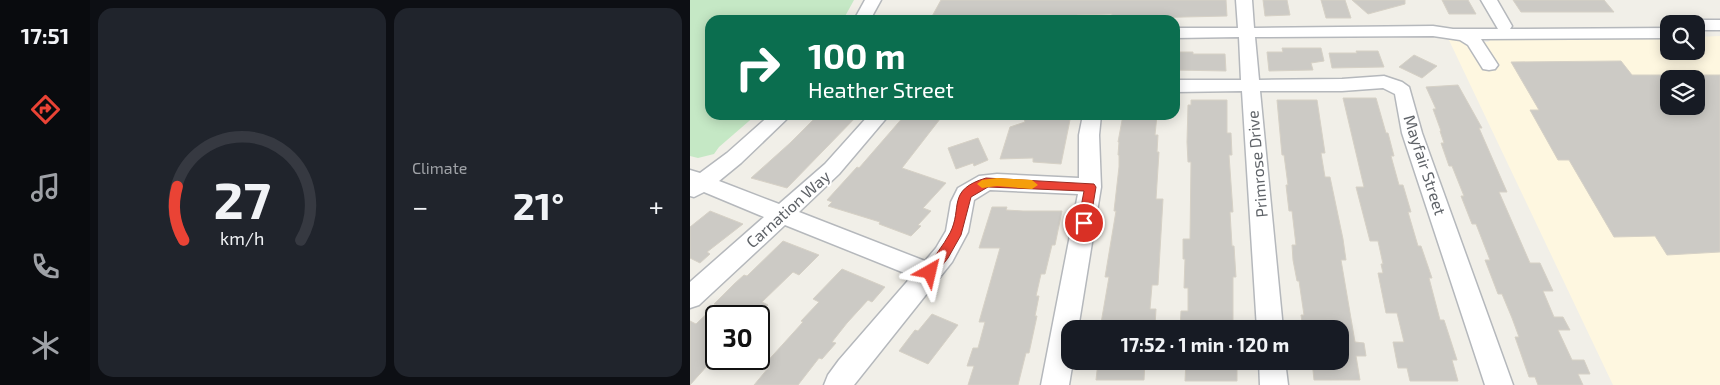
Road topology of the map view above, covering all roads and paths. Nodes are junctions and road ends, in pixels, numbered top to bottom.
1 (873, 0) edge
2 (1244, 0) edge
3 (1488, 0) edge
4 (865, 15) edge
5 (1660, 25) edge
6 (1705, 25) edge
7 (1720, 25) edge
8 (1505, 30) junction
9 (1433, 31) junction
10 (1180, 33) edge
11 (1247, 33) junction
12 (1660, 33) edge
13 (1705, 33) edge
14 (1720, 33) edge
15 (1453, 34) junction
16 (1180, 86) edge
17 (1251, 86) junction
18 (776, 120) edge
19 (876, 120) edge
20 (1091, 120) edge
21 (694, 184) edge
22 (1090, 187) junction
23 (784, 214) junction
24 (930, 272) junction
25 (690, 297) edge
26 (1269, 320) edge
27 (1273, 370) edge
28 (838, 385) edge
29 (1056, 385) edge
30 (1274, 385) edge
31 (1499, 385) edge

1 - 4 street
2 - 11 street, Primrose Drive
3 - 8 street
5 - 8 street
6 - 7 street
8 - 9 street
8 - 12 street
8 - 15 street
8 - 15 street
9 - 11 street
9 - 15 street
10 - 11 street
11 - 17 street, Primrose Drive
13 - 14 street
16 - 17 street
17 - 26 street, Primrose Drive
17 - 31 street, Mayfair Street
18 - 21 street
19 - 23 street, Carnation Way
20 - 22 street
21 - 23 street
22 - 24 street
22 - 29 street
23 - 24 street
23 - 25 street, Carnation Way
24 - 28 street
27 - 30 street

